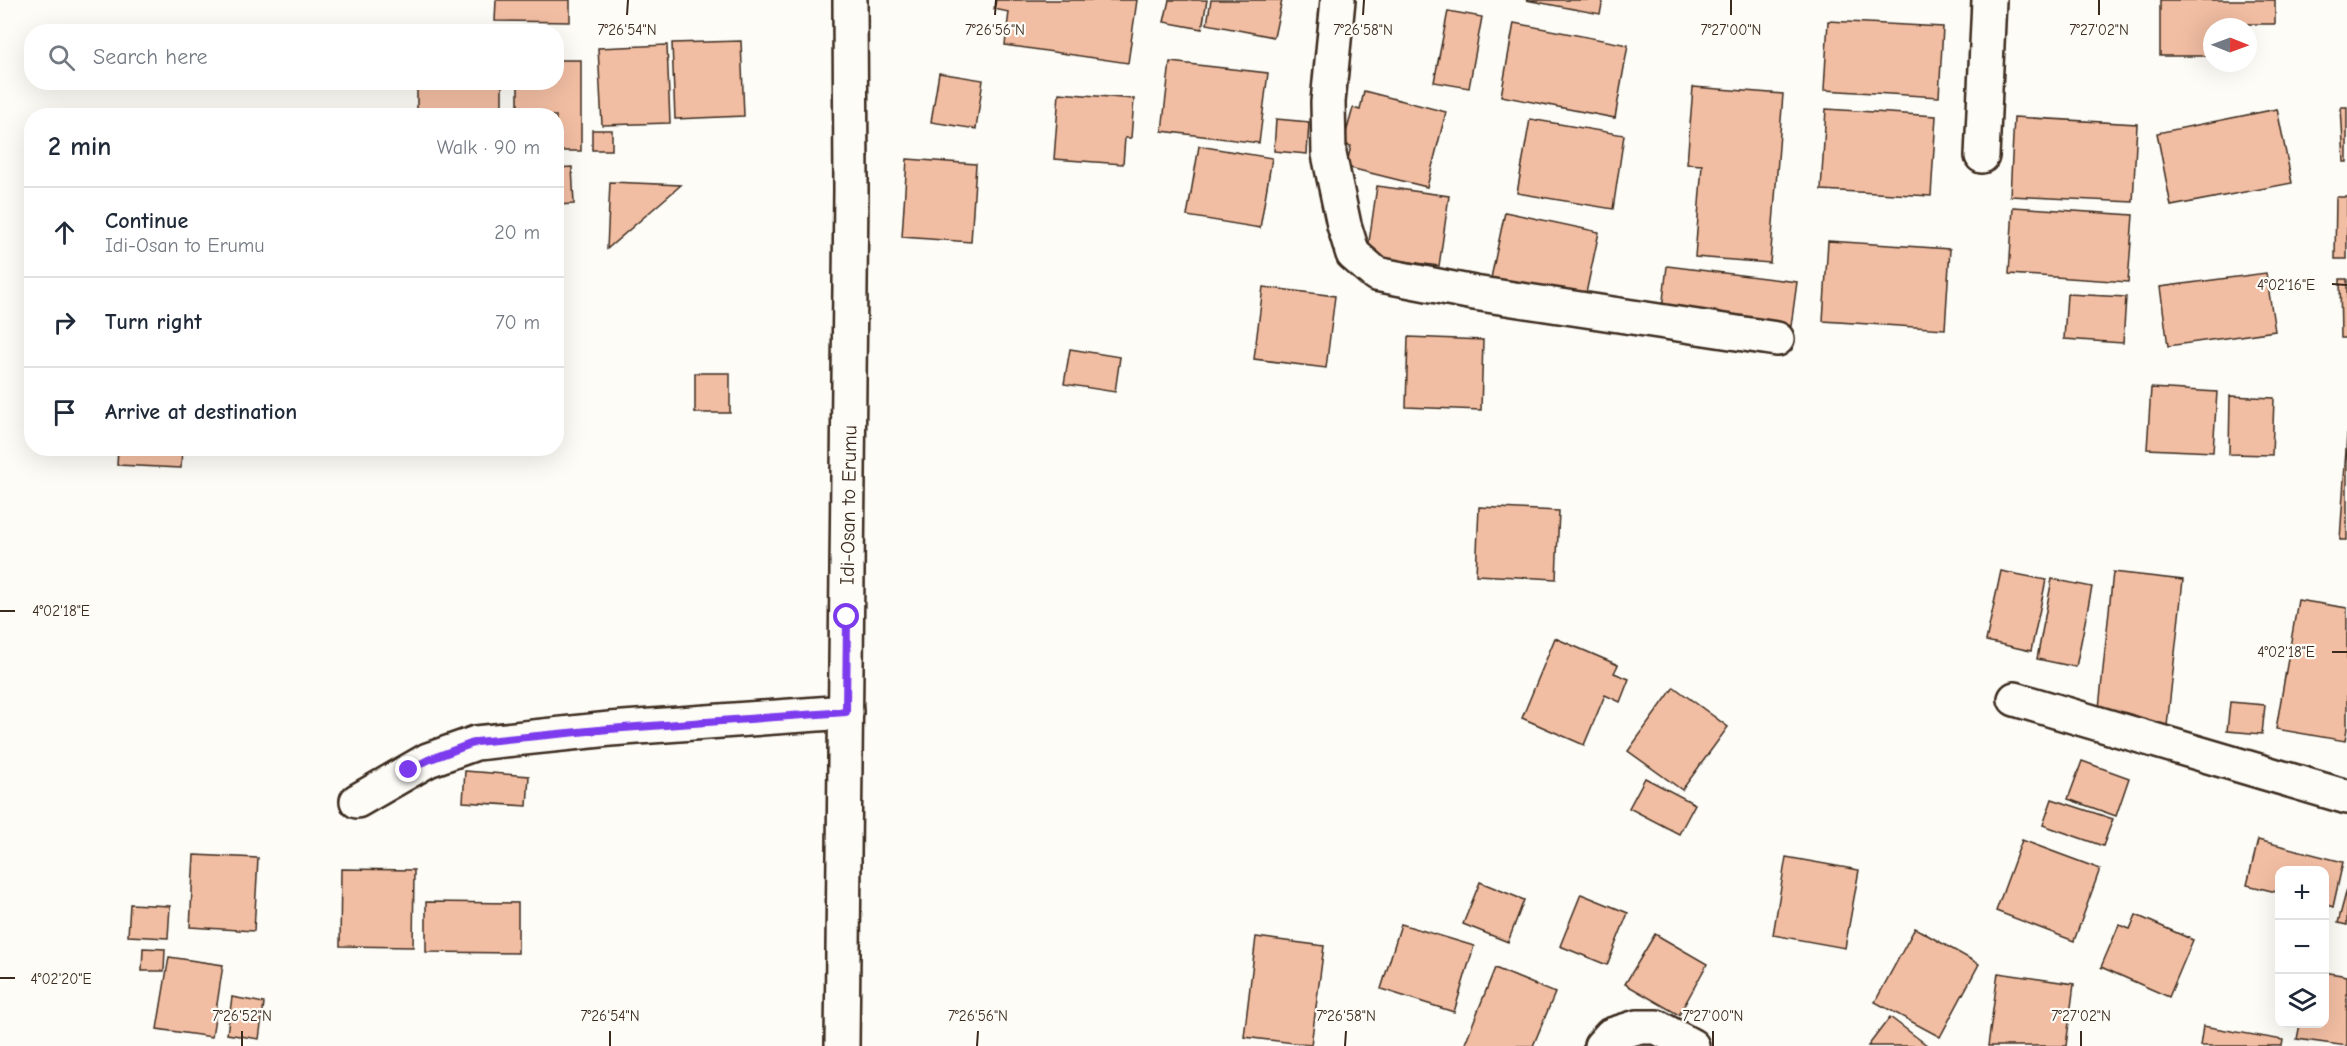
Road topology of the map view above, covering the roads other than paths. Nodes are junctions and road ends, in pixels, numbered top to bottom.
1 (850, 0) edge
2 (1338, 0) edge
3 (1989, 0) edge
4 (1982, 156) dead end
5 (1777, 339) dead end
6 (2015, 699) dead end
7 (846, 712) junction
8 (2347, 797) edge
9 (357, 801) dead end
10 (842, 1046) edge
11 (1601, 1046) edge
12 (1692, 1046) edge

1 - 7 street, Idi-Osan to Erumu
2 - 5 street
3 - 4 street
6 - 8 street
7 - 9 street
7 - 10 street, Idi-Osan to Erumu
11 - 12 street

